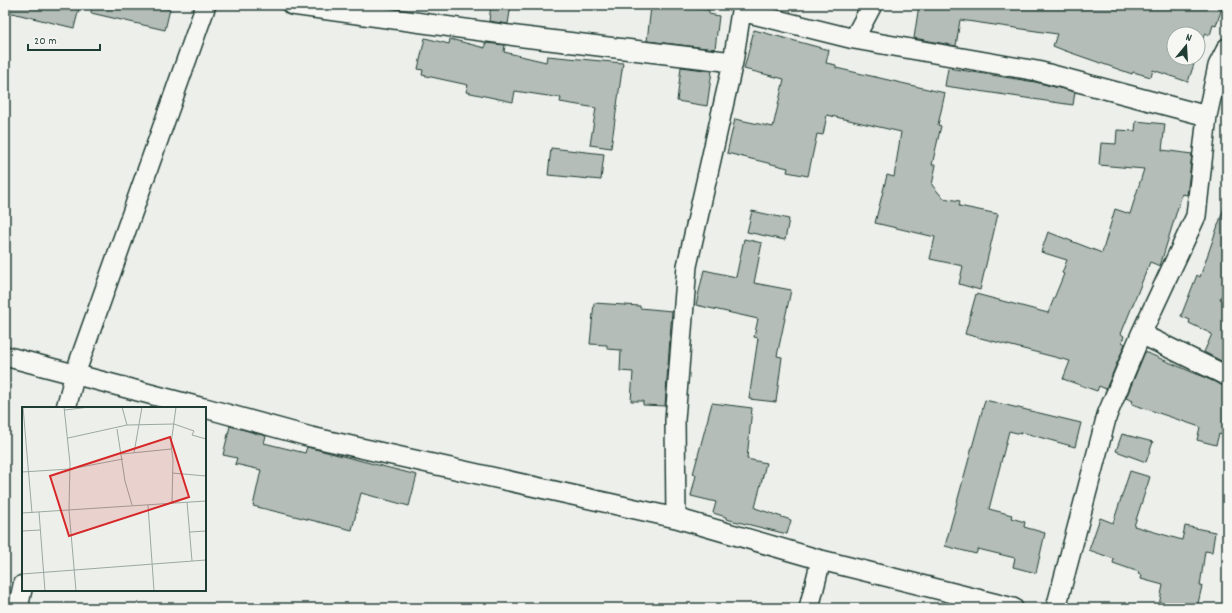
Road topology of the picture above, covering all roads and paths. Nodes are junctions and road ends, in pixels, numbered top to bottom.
1 (206, 5) edge
2 (292, 5) edge
3 (872, 5) edge
4 (742, 8) edge
5 (854, 39) junction
6 (1227, 48) edge
7 (733, 62) junction
8 (1207, 116) junction
9 (1140, 334) junction
10 (5, 356) edge
11 (75, 374) junction
12 (1227, 376) edge
13 (66, 407) edge
14 (200, 407) edge
15 (206, 409) edge
16 (676, 518) junction
17 (821, 560) junction
18 (22, 590) edge
19 (18, 608) edge
20 (809, 608) edge
21 (1013, 608) edge
22 (1056, 608) edge

1 - 11 street
2 - 7 street
3 - 5 street
4 - 5 street
4 - 7 street
5 - 8 street
6 - 8 street
7 - 16 street
8 - 9 street
9 - 12 street
9 - 22 street
10 - 11 street
11 - 13 street
11 - 14 street
15 - 16 street
16 - 17 street
17 - 20 street
17 - 21 street
18 - 19 street

